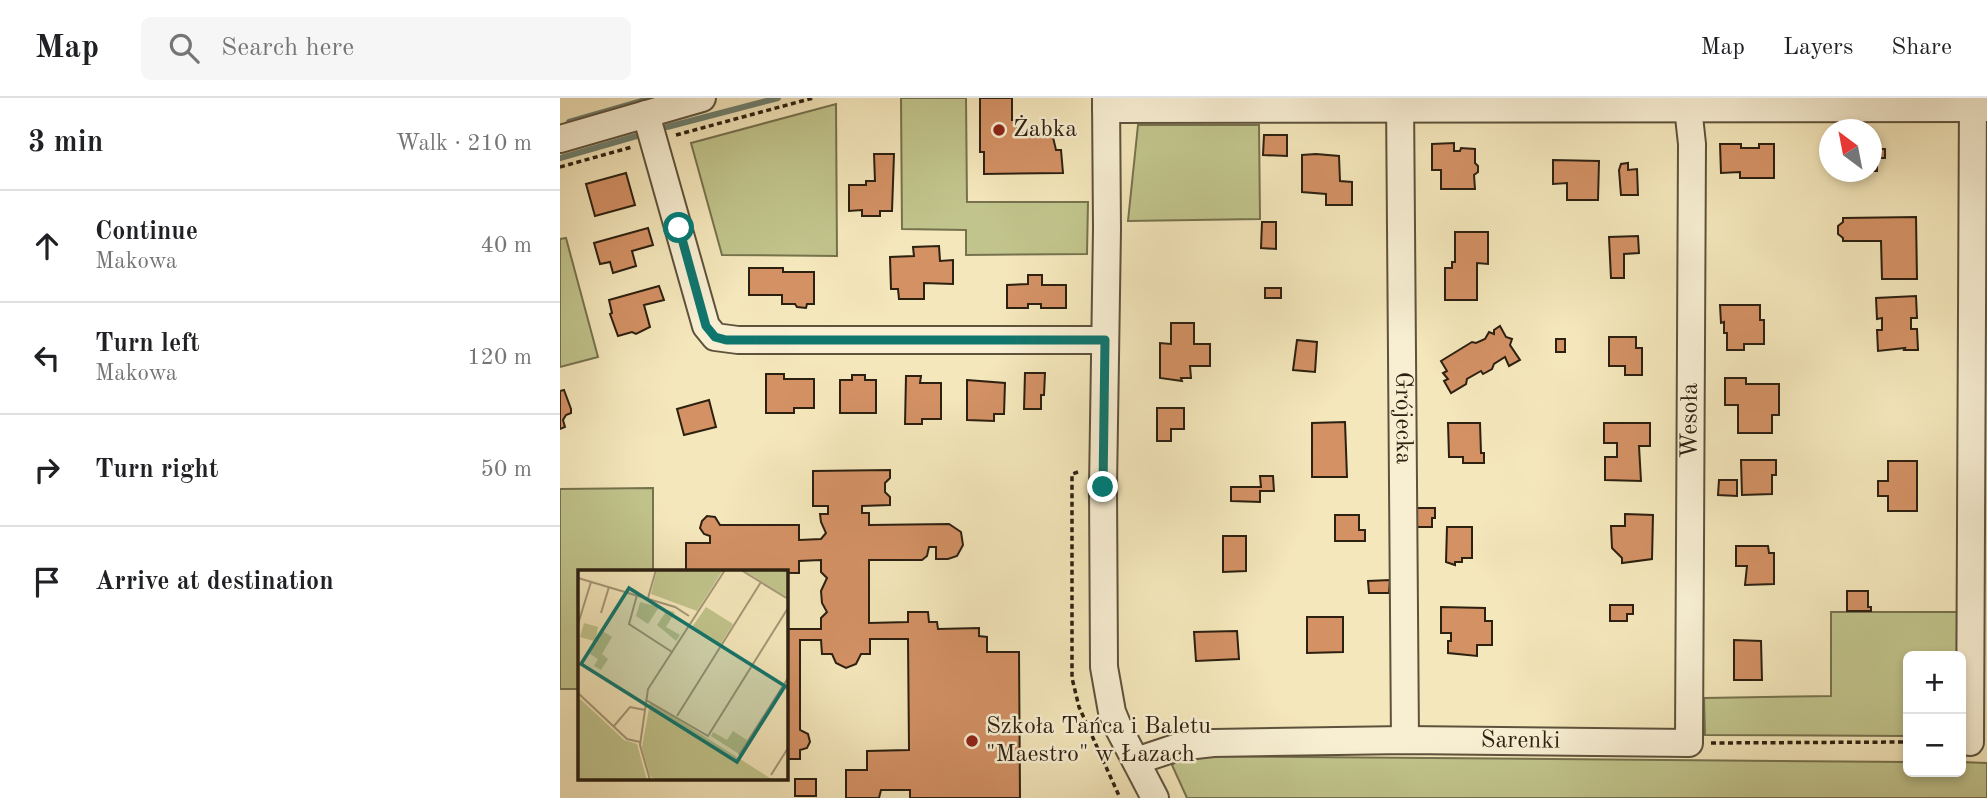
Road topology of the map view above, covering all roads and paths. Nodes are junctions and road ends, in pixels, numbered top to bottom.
1 (702, 98) edge
2 (813, 98) edge
3 (1106, 103) edge
4 (1687, 103) edge
5 (1400, 104) edge
6 (1978, 105) edge
7 (646, 114) junction
8 (560, 139) edge
9 (655, 141) junction
10 (560, 167) edge
11 (1105, 340) junction
12 (1405, 740) junction
13 (1903, 742) edge
14 (1970, 742) dead end
15 (1689, 743) junction
16 (1136, 761) junction
17 (1155, 798) edge

1 - 7 street
2 - 9 path
3 - 5 street
3 - 11 street
4 - 5 street
4 - 6 street
4 - 15 street, Wesoła
5 - 12 street, Grójecka
6 - 14 street
7 - 8 street
7 - 9 street
9 - 10 path
9 - 11 street
11 - 16 street
12 - 15 street, Sarenki
12 - 16 street, Sarenki
13 - 15 path
16 - 17 street

